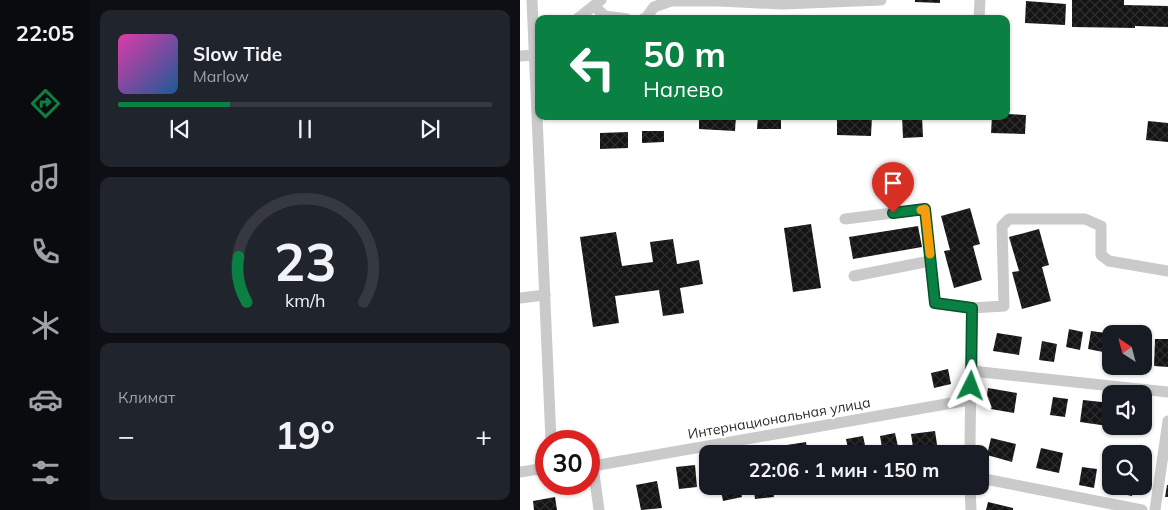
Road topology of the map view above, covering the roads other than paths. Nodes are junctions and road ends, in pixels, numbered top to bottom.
1 (532, 0) edge
2 (881, 0) edge
3 (980, 0) edge
4 (598, 3) edge
5 (582, 15) edge
6 (604, 15) edge
7 (648, 15) edge
8 (980, 15) edge
9 (535, 18) edge
10 (535, 40) edge
11 (534, 55) junction
12 (520, 56) edge
13 (535, 64) edge
14 (539, 120) edge
15 (845, 219) dead end
16 (930, 261) junction
17 (1168, 271) edge
18 (854, 276) dead end
19 (545, 295) junction
20 (520, 298) edge
21 (972, 308) junction
22 (972, 371) junction
23 (1168, 392) edge
24 (969, 400) junction
25 (1168, 421) edge
26 (551, 430) edge
27 (970, 445) edge
28 (600, 464) edge
29 (535, 470) edge
30 (520, 472) edge
31 (989, 480) edge
32 (596, 495) edge
33 (970, 495) edge
34 (599, 510) edge
35 (970, 510) edge
36 (1142, 510) edge
37 (1155, 510) edge

1 - 9 street
2 - 7 street
3 - 8 street
4 - 5 street
4 - 6 street
10 - 11 street
11 - 12 street
11 - 13 street
14 - 19 street
15 - 16 street
16 - 18 street
16 - 21 street
17 - 21 street
19 - 20 street
19 - 26 street
21 - 22 street
22 - 23 street
22 - 24 street
24 - 27 street
24 - 28 street, Интернациональная улица
25 - 37 street
29 - 30 street
31 - 36 street
32 - 34 street
33 - 35 street

